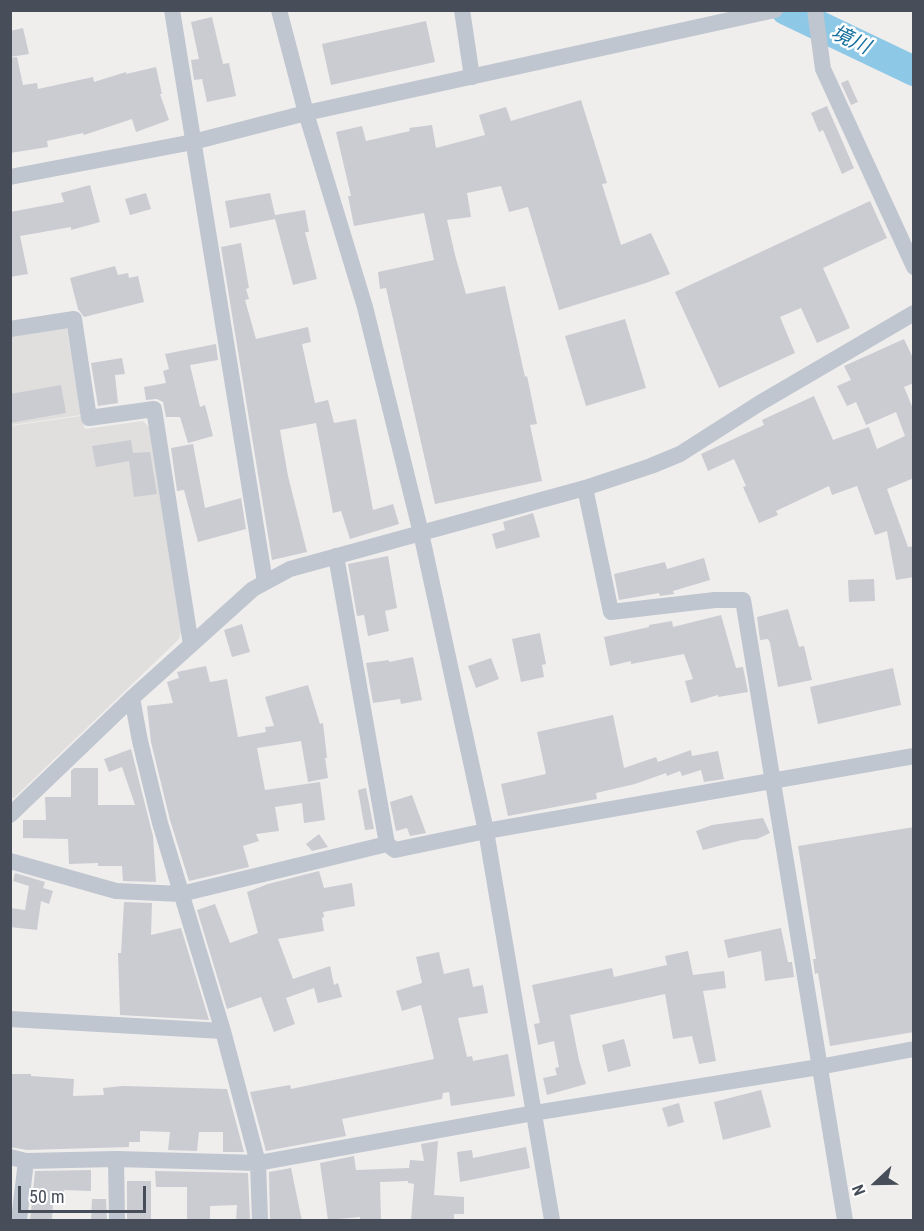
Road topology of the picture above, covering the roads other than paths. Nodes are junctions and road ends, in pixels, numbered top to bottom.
1 (172, 10) edge
2 (279, 10) edge
3 (462, 10) edge
4 (775, 10) edge
5 (815, 10) edge
6 (710, 17) edge
7 (472, 77) junction
8 (306, 113) junction
9 (193, 142) junction
10 (10, 177) edge
11 (914, 267) edge
12 (914, 313) edge
13 (10, 329) edge
14 (585, 488) junction
15 (421, 533) junction
16 (336, 556) junction
17 (265, 582) junction
18 (191, 645) junction
19 (132, 698) junction
20 (914, 756) edge
21 (771, 780) junction
22 (10, 815) edge
23 (486, 831) junction
24 (387, 844) junction
25 (10, 861) edge
26 (181, 894) junction
27 (10, 1019) edge
28 (223, 1031) junction
29 (914, 1049) edge
30 (819, 1067) junction
31 (534, 1113) junction
32 (18, 1159) edge
33 (116, 1159) junction
34 (258, 1163) junction
35 (20, 1221) edge
36 (117, 1221) edge
37 (260, 1221) edge
38 (552, 1221) edge
39 (845, 1221) edge

1 - 9 street
2 - 8 street
3 - 7 street
4 - 6 street
5 - 11 street
6 - 7 street
7 - 8 street
8 - 9 street
8 - 15 street
9 - 10 street
9 - 17 street
12 - 14 street
13 - 18 street
14 - 15 street
14 - 21 street
15 - 16 street
15 - 23 street
16 - 17 street
16 - 24 street
17 - 18 street
18 - 19 street
19 - 22 street
19 - 26 street
20 - 21 street
21 - 23 street
21 - 30 street
23 - 24 street
23 - 31 street
24 - 26 street
25 - 26 street
26 - 28 street
27 - 28 street
28 - 34 street
29 - 30 street
30 - 31 street
30 - 39 street
31 - 34 street
31 - 38 street
32 - 33 street
32 - 35 street
33 - 34 street
33 - 36 street
34 - 37 street

